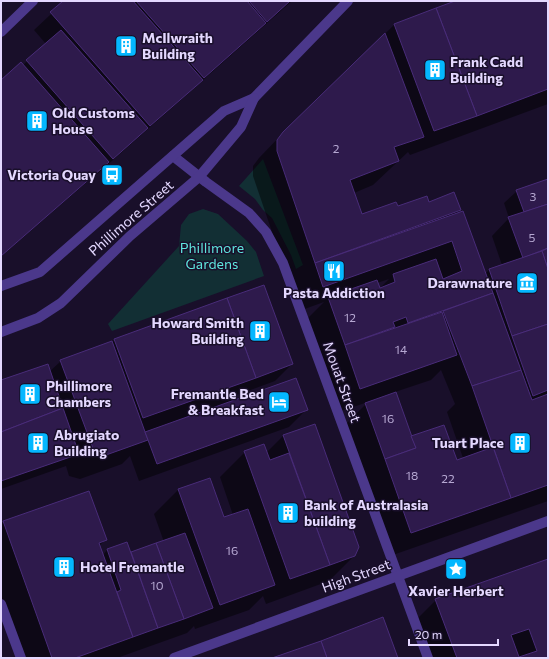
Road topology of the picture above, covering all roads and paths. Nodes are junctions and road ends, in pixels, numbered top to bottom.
1 (33, 1) edge
2 (348, 1) edge
3 (1, 32) edge
4 (254, 98) junction
5 (173, 156) junction
6 (199, 177) junction
7 (1, 286) edge
8 (1, 332) edge
9 (548, 522) edge
10 (398, 576) junction
11 (1, 604) edge
12 (21, 658) edge
13 (174, 658) edge
14 (428, 658) edge

1 - 3 street
2 - 4 street, Phillimore Street
4 - 5 street, Phillimore Street
4 - 6 street, Phillimore Street
5 - 6 street, Mouat Street
5 - 7 street, Phillimore Street
6 - 8 street, Phillimore Street
6 - 10 street, Mouat Street
9 - 10 street, High Street
10 - 13 street, High Street
10 - 14 street, Mouat Street
11 - 12 street

